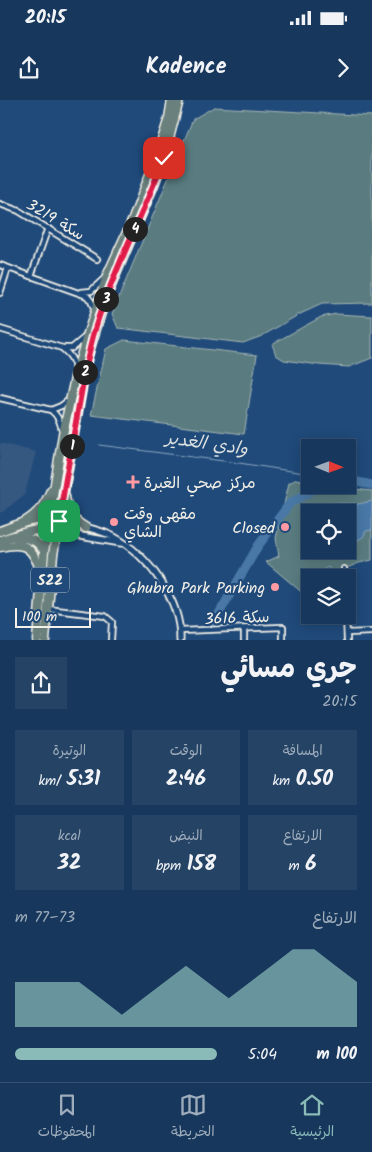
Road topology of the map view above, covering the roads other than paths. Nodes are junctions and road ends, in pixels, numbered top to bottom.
1 (172, 100) edge
2 (179, 100) edge
3 (0, 204) edge
4 (48, 228) junction
5 (97, 259) dead end
6 (0, 265) edge
7 (8, 268) junction
8 (31, 276) junction
9 (107, 276) junction
10 (77, 291) junction
11 (0, 293) edge
12 (95, 312) junction
13 (0, 329) edge
14 (87, 336) junction
15 (62, 348) junction
16 (76, 374) junction
17 (0, 398) edge
18 (70, 399) junction
19 (51, 410) junction
20 (64, 434) junction
21 (57, 474) junction
22 (64, 490) junction
23 (49, 519) junction
24 (59, 521) junction
25 (20, 524) junction
26 (86, 528) junction
27 (47, 530) junction
28 (0, 531) edge
29 (57, 532) junction
30 (3, 540) edge
31 (126, 544) junction
32 (0, 547) edge
33 (44, 552) junction
34 (42, 574) junction
35 (48, 609) junction
36 (346, 624) edge
37 (244, 629) junction
38 (180, 631) junction
39 (372, 632) edge
40 (347, 633) junction
41 (37, 640) edge
42 (46, 640) edge
43 (111, 640) edge
44 (180, 640) edge
45 (244, 640) edge
46 (283, 640) edge
47 (347, 640) edge

1 - 9 main road, S22
2 - 22 main road, S22
3 - 4 street, سكة 3219
4 - 5 street, سكة 3219
4 - 8 street
6 - 7 street
7 - 8 street
7 - 11 street
8 - 10 street
9 - 10 street
9 - 12 main road, S22
10 - 12 street
12 - 14 main road, S22
13 - 15 street
14 - 15 street
14 - 16 main road, S22
15 - 16 street
16 - 18 main road, S22
17 - 19 street
18 - 19 street
18 - 20 main road, S22
19 - 20 street
20 - 21 main road, S22
21 - 23 main road, S22
21 - 25 main road
22 - 24 main road, S22
22 - 26 main road
23 - 24 main road
23 - 25 main road
23 - 27 main road, S22
24 - 26 street
24 - 29 main road, S22
25 - 28 main road
26 - 31 street
27 - 29 main road
27 - 30 main road
27 - 33 main road, S22
29 - 31 street
29 - 35 main road, S22
30 - 33 main road
31 - 38 street
32 - 34 main road
33 - 34 main road, S22
34 - 41 main road, S22
35 - 42 main road, S22
35 - 43 street
36 - 40 street
37 - 38 street, سكة 3616
37 - 45 street
37 - 46 street, سكة 3616
38 - 44 street
39 - 40 street
40 - 47 street

